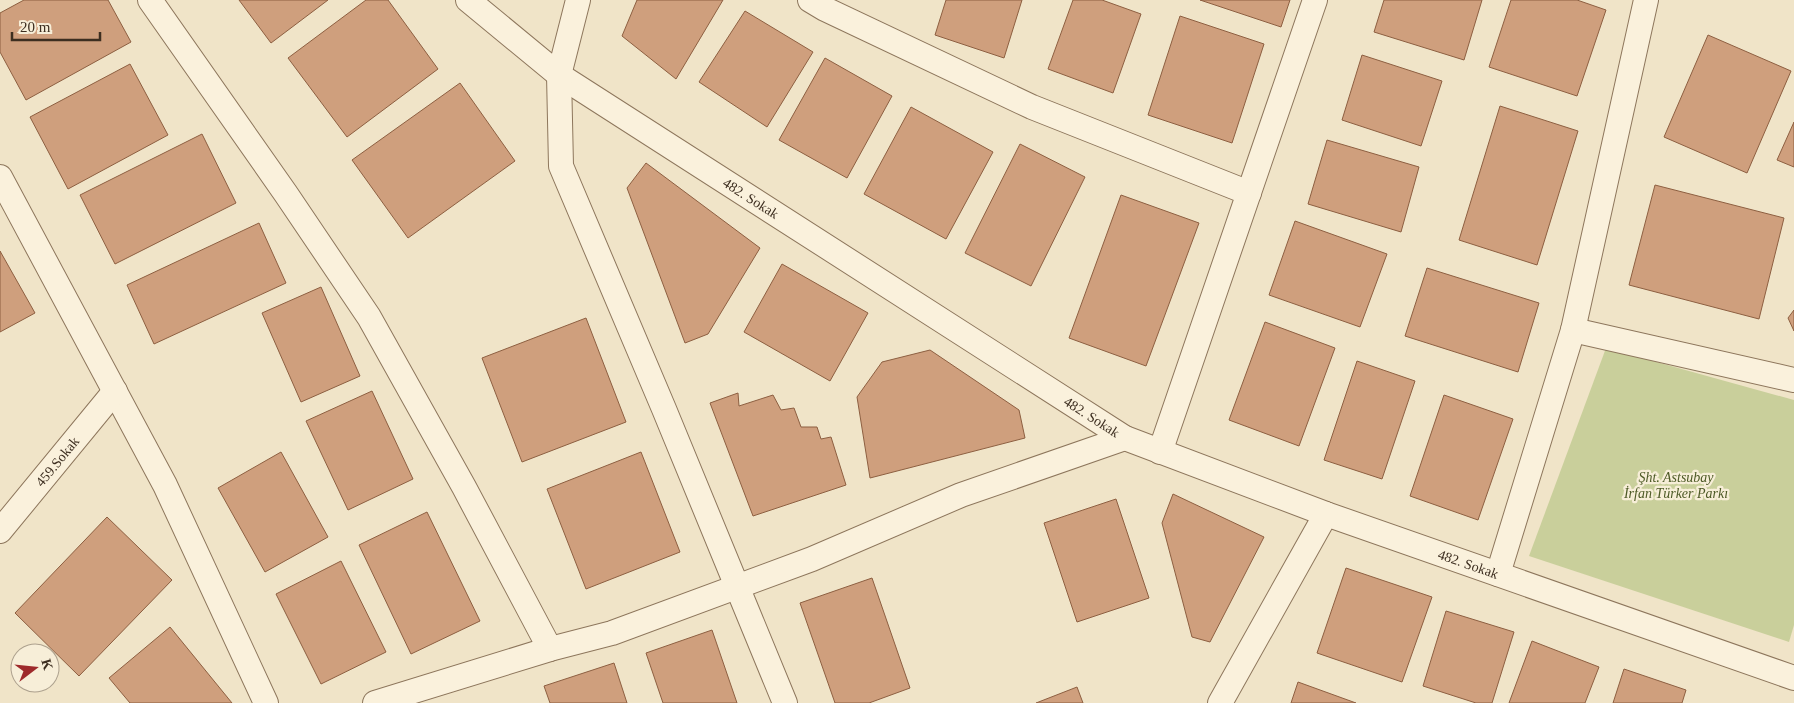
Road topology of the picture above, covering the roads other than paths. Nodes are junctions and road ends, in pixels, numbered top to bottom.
1 (150, 0) edge
2 (468, 0) edge
3 (578, 0) edge
4 (810, 0) edge
5 (1315, 0) edge
6 (1646, 0) edge
7 (559, 75) junction
8 (0, 177) edge
9 (1249, 193) junction
10 (1573, 330) junction
11 (1794, 380) edge
12 (115, 391) junction
13 (1125, 438) junction
14 (1160, 452) junction
15 (1326, 514) junction
16 (0, 531) edge
17 (1498, 574) junction
18 (737, 587) junction
19 (550, 649) junction
20 (1794, 678) edge
21 (266, 703) edge
22 (374, 703) edge
23 (785, 703) edge
24 (1220, 703) edge

1 - 19 street
2 - 7 street, 482. Sokak
3 - 7 street
4 - 9 street
5 - 9 street
6 - 10 street
7 - 13 street, 482. Sokak
7 - 18 street
8 - 12 street
9 - 14 street
10 - 11 street
10 - 17 street
12 - 16 street, 459.Sokak
12 - 21 street
13 - 14 street, 482. Sokak
13 - 18 street
14 - 15 street, 482. Sokak
15 - 17 street, 482. Sokak
15 - 24 street
17 - 20 street, 482. Sokak
18 - 19 street
18 - 23 street
19 - 22 street

